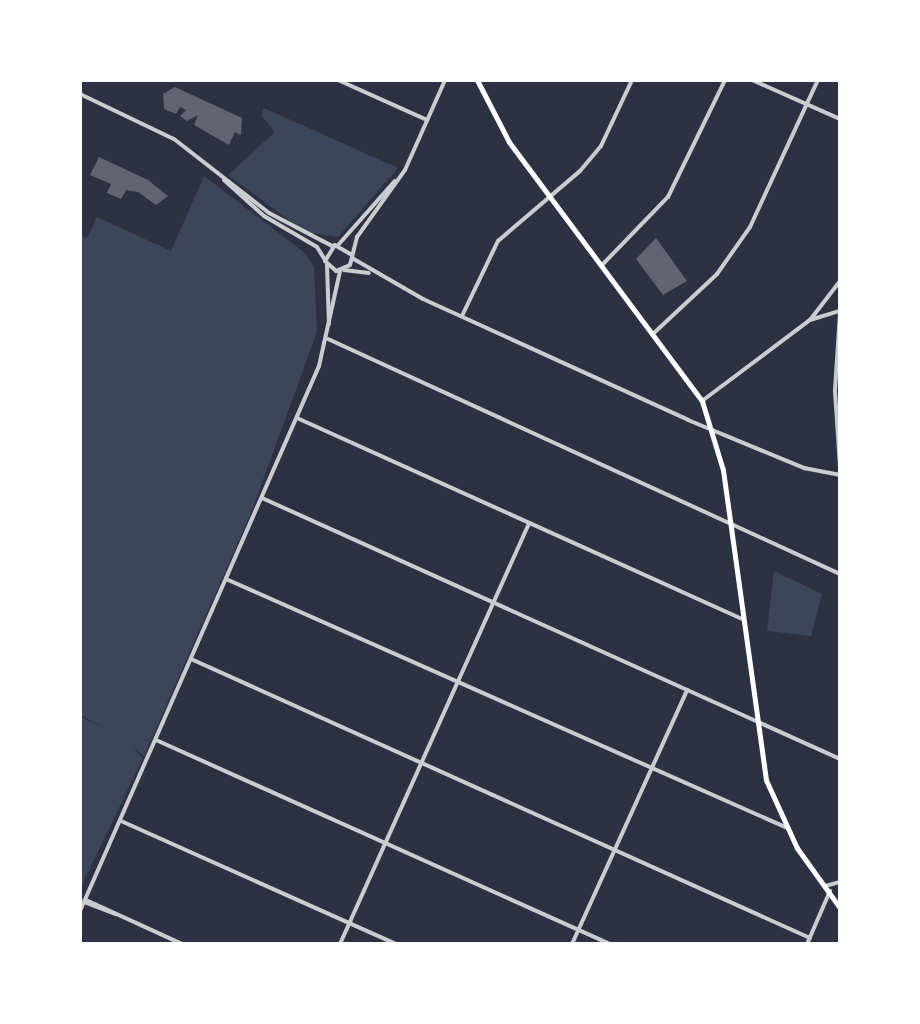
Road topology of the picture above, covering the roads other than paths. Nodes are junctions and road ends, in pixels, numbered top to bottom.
1 (338, 80) edge
2 (445, 80) edge
3 (477, 80) edge
4 (632, 80) edge
5 (725, 80) edge
6 (752, 80) edge
7 (818, 80) edge
8 (80, 94) edge
9 (808, 104) junction
10 (840, 119) edge
11 (427, 120) junction
12 (221, 176) junction
13 (399, 178) junction
14 (551, 197) junction
15 (335, 245) junction
16 (352, 256) junction
17 (326, 263) junction
18 (603, 264) junction
19 (342, 270) junction
20 (371, 274) junction
21 (840, 280) edge
22 (840, 312) edge
23 (462, 316) junction
24 (810, 320) junction
25 (330, 326) junction
26 (655, 332) junction
27 (328, 339) junction
28 (702, 401) junction
29 (297, 418) junction
30 (713, 428) junction
31 (840, 466) edge
32 (840, 475) edge
33 (262, 498) junction
34 (731, 522) junction
35 (529, 523) junction
36 (840, 574) edge
37 (226, 579) junction
38 (494, 603) junction
39 (743, 619) junction
40 (191, 659) junction
41 (457, 682) junction
42 (687, 690) junction
43 (756, 721) junction
44 (156, 740) junction
45 (840, 759) edge
46 (421, 763) junction
47 (651, 770) junction
48 (121, 820) junction
49 (785, 827) junction
50 (386, 843) junction
51 (615, 850) junction
52 (840, 882) edge
53 (827, 889) junction
54 (85, 901) junction
55 (840, 908) edge
56 (80, 911) edge
57 (349, 923) junction
58 (579, 930) junction
59 (809, 941) edge
60 (182, 944) edge
61 (340, 944) edge
62 (396, 944) edge
63 (572, 944) edge
64 (610, 944) edge

1 - 11 street
2 - 11 street
3 - 14 main road
4 - 14 street
5 - 18 street
6 - 9 street
7 - 9 street
8 - 12 street
9 - 10 street
9 - 26 street
11 - 13 street
12 - 15 street
12 - 17 street
13 - 15 street
13 - 16 street
14 - 18 main road
14 - 23 street
15 - 16 street
15 - 17 street
16 - 19 street
16 - 20 street
17 - 19 street
17 - 25 street
18 - 26 main road
19 - 20 street
19 - 25 street
20 - 23 street
21 - 24 street
22 - 24 street
22 - 31 street
23 - 30 street
24 - 28 street
25 - 27 street
26 - 28 main road
27 - 29 street
27 - 34 street
28 - 30 main road
29 - 33 street
29 - 35 street
30 - 32 street
30 - 34 main road
33 - 37 street
33 - 38 street
34 - 36 street
34 - 39 main road
35 - 38 street
35 - 39 street
37 - 40 street
37 - 41 street
38 - 41 street
38 - 42 street
39 - 43 main road
40 - 44 street
40 - 46 street
41 - 46 street
41 - 47 street
42 - 43 street
42 - 47 street
43 - 45 street
43 - 49 main road
44 - 48 street
44 - 50 street
46 - 50 street
46 - 51 street
47 - 49 street
47 - 51 street
48 - 54 street
48 - 57 street
49 - 53 main road
50 - 57 street
50 - 58 street
51 - 58 street
51 - 59 street
52 - 53 street
53 - 55 main road
53 - 59 street
54 - 56 street
54 - 60 street
57 - 61 street
57 - 62 street
58 - 63 street
58 - 64 street

